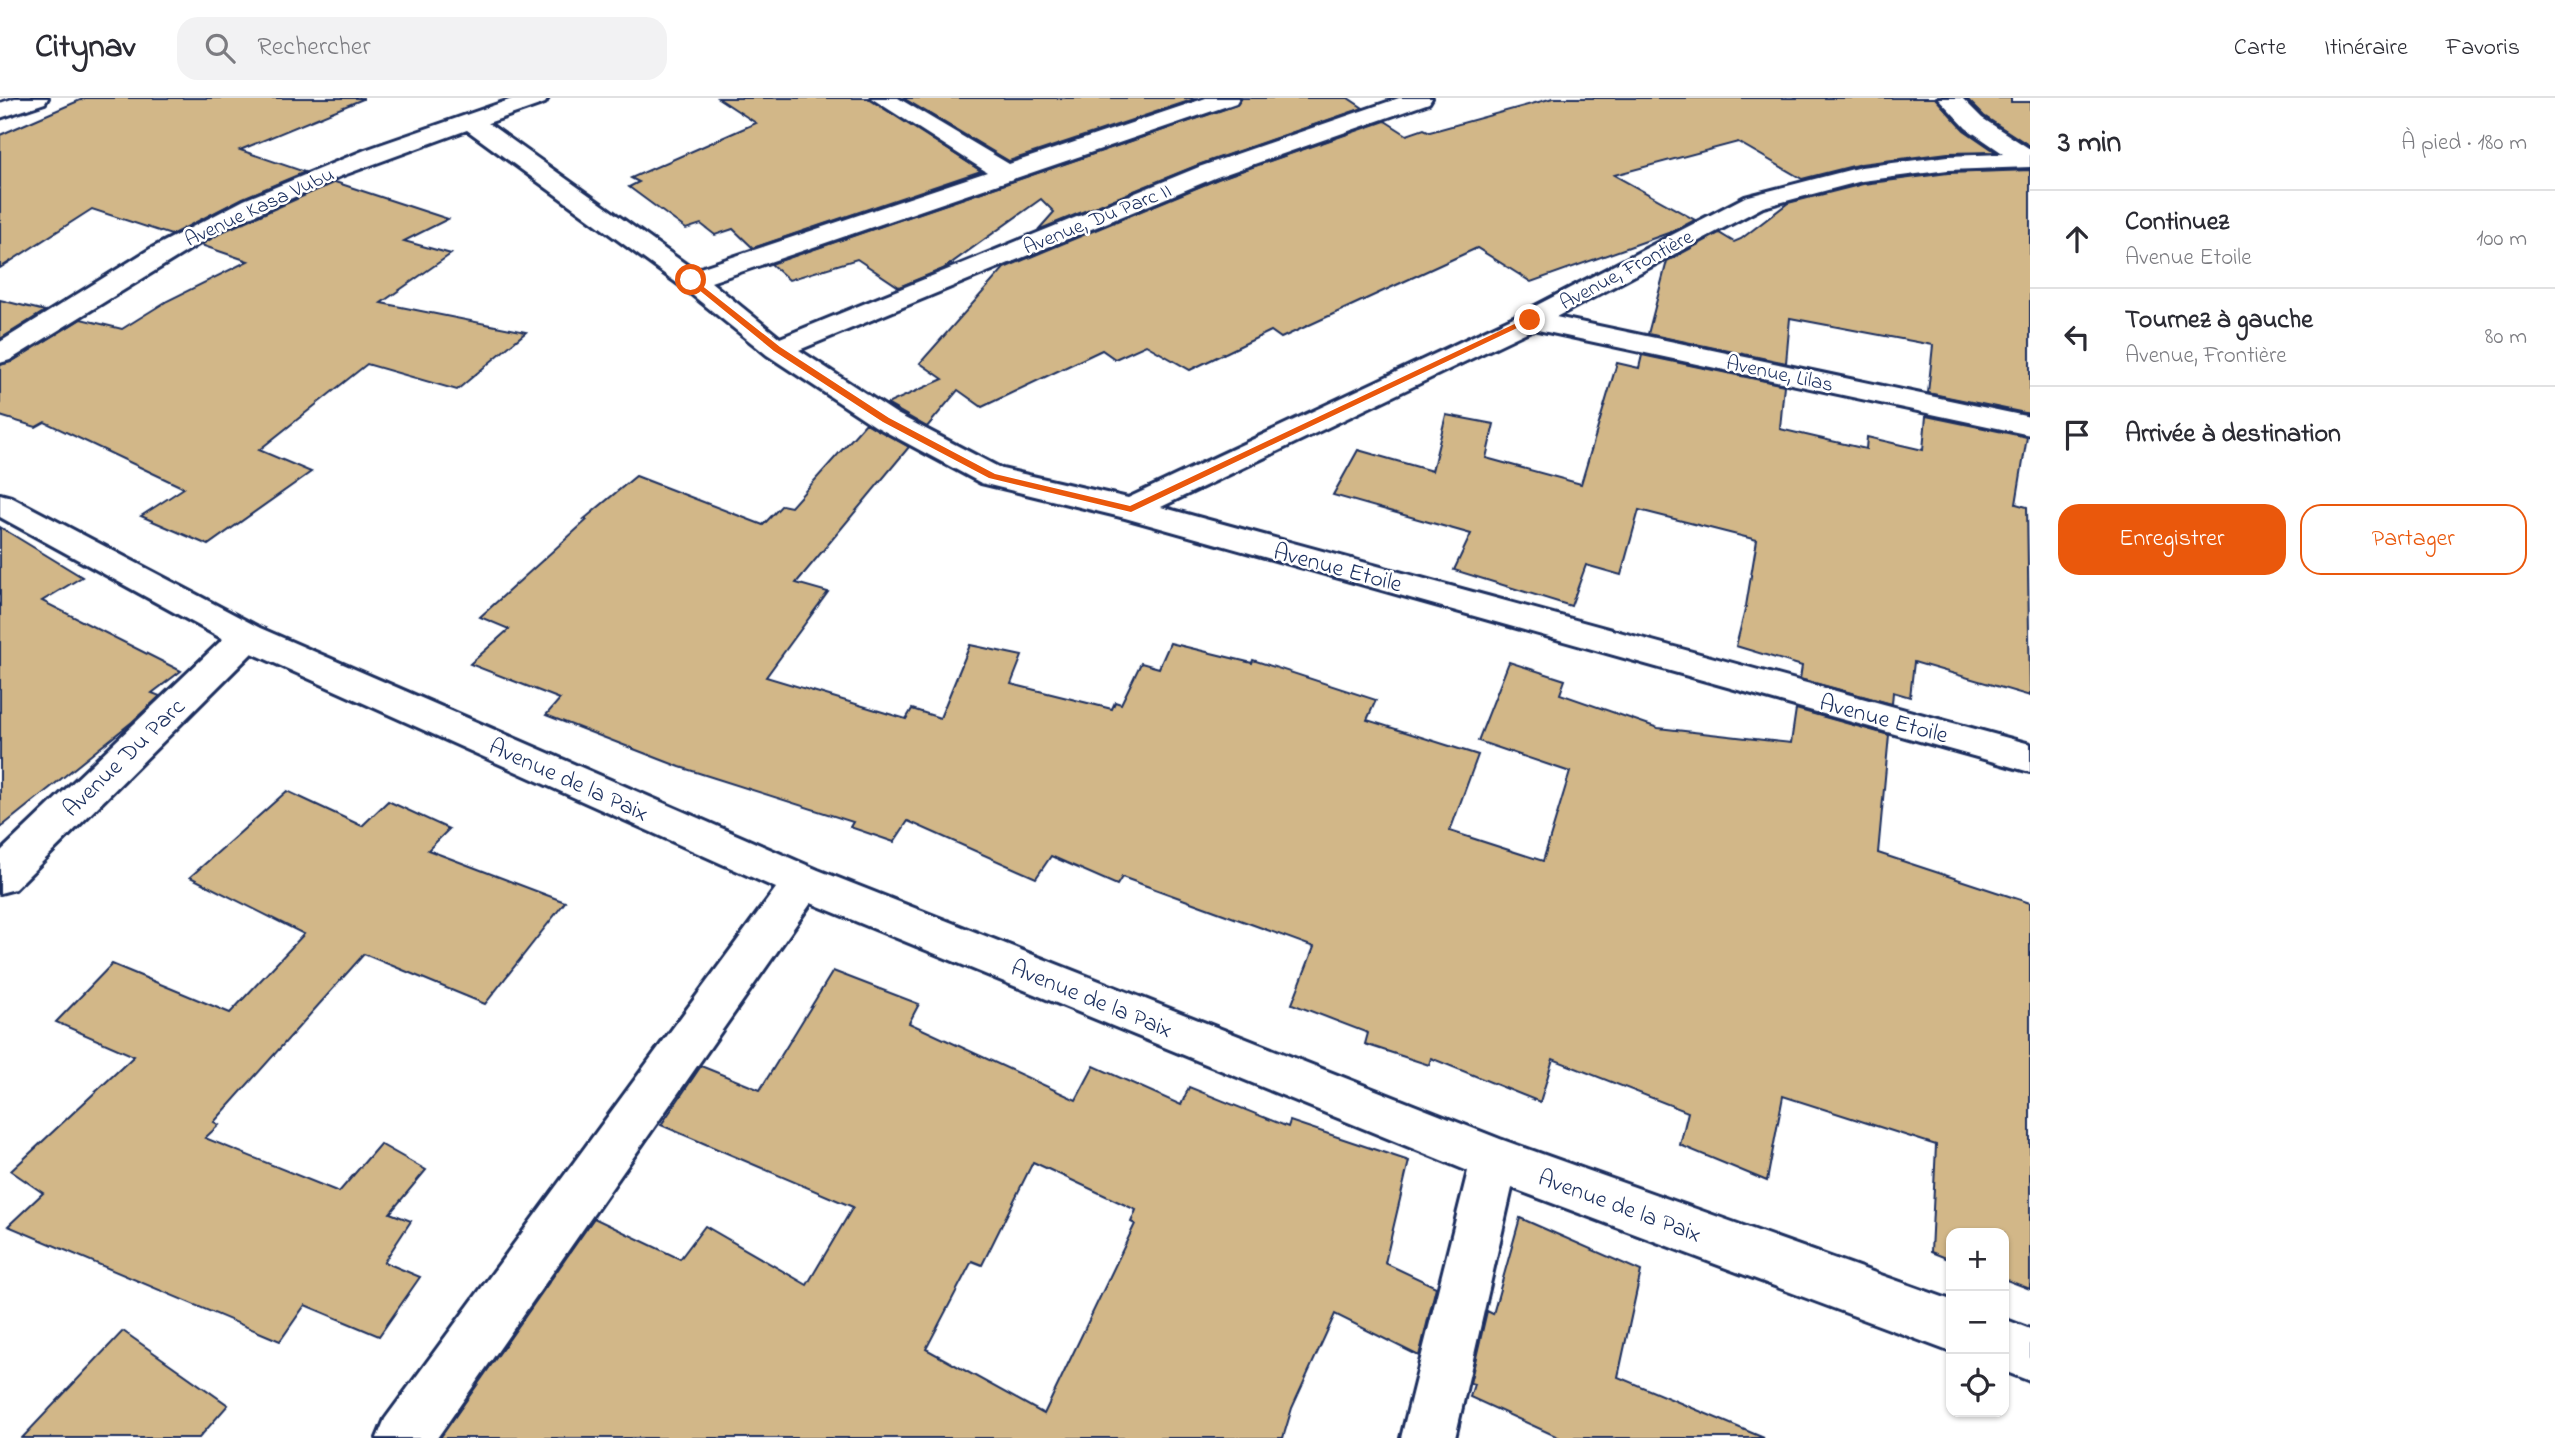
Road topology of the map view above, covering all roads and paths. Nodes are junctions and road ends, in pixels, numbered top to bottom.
1 (37, 98) edge
2 (537, 98) edge
3 (882, 98) edge
4 (1228, 98) edge
5 (1421, 98) edge
6 (1949, 98) edge
7 (0, 111) edge
8 (470, 121) junction
9 (2030, 160) edge
10 (1006, 173) junction
11 (691, 280) junction
12 (1530, 320) junction
13 (777, 349) junction
14 (0, 354) edge
15 (2030, 426) edge
16 (0, 504) edge
17 (1131, 509) junction
18 (247, 637) junction
19 (2030, 758) edge
20 (0, 877) edge
21 (803, 882) junction
22 (1495, 1159) junction
23 (1946, 1324) edge
24 (2009, 1347) edge
25 (2030, 1354) edge
26 (404, 1438) edge
27 (1428, 1438) edge

1 - 7 street
2 - 8 street, Avenue Kasa Vubu
3 - 10 street
4 - 10 street
5 - 13 street, Avenue, Du Parc II
6 - 9 street
8 - 11 street, Avenue Etoile
8 - 14 street, Avenue Kasa Vubu
9 - 12 street, Avenue, Frontière
10 - 11 street
11 - 13 street, Avenue Etoile
12 - 15 street, Avenue, Lilas
12 - 17 street, Avenue, Frontière
13 - 17 street, Avenue Etoile
16 - 18 street, Avenue de la Paix
17 - 19 street, Avenue Etoile
18 - 20 street, Avenue Du Parc
18 - 21 street, Avenue de la Paix
21 - 22 street, Avenue de la Paix
21 - 26 street
22 - 23 street, Avenue de la Paix
22 - 27 street
24 - 25 street

